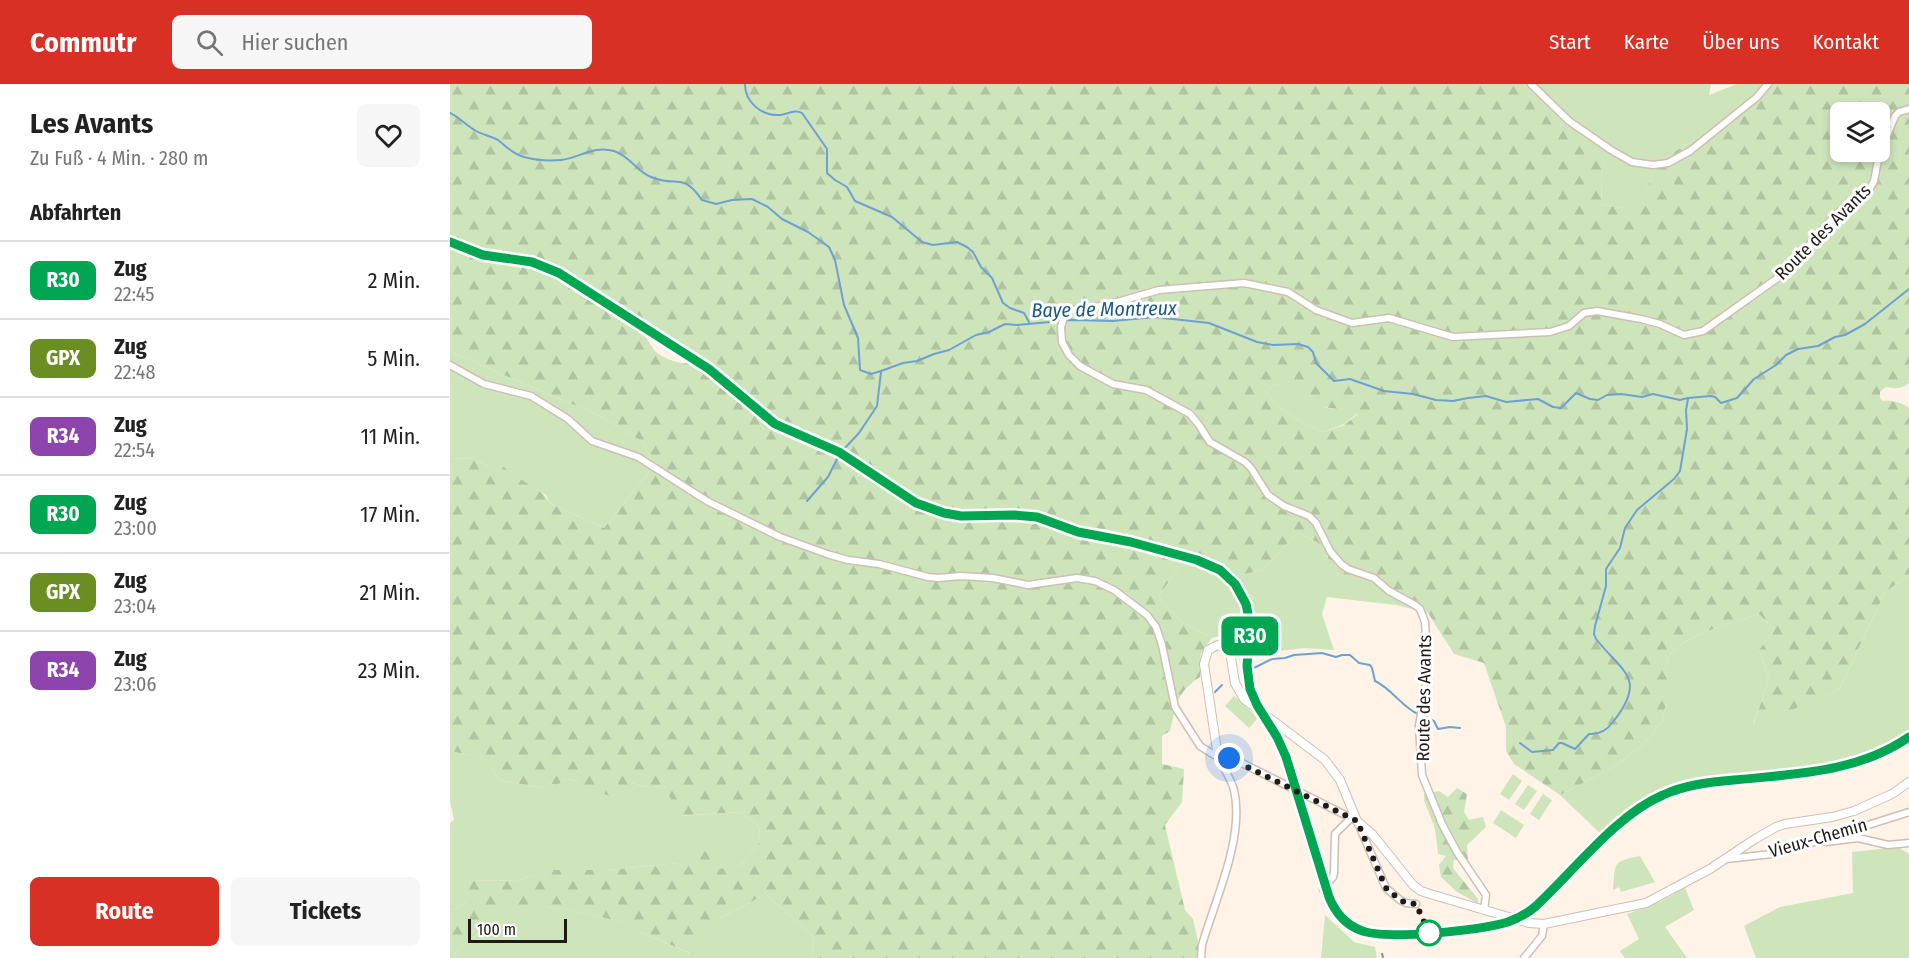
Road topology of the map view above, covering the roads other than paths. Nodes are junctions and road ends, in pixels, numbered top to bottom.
1 (1531, 84) edge
2 (1768, 84) edge
3 (1909, 109) edge
4 (450, 365) edge
5 (1218, 757) junction
6 (1909, 782) edge
7 (1909, 812) edge
8 (1353, 820) junction
9 (1820, 841) junction
10 (1909, 843) edge
11 (1725, 859) junction
12 (1323, 889) dead end
13 (1416, 904) dead end
14 (1484, 910) junction
15 (1544, 924) junction
16 (1201, 958) edge
17 (1524, 958) edge

1 - 2 street
3 - 14 street, Route des Avants
4 - 5 street
5 - 8 street
5 - 8 street
5 - 16 street
6 - 11 street
7 - 9 street, Vieux-Chemin
8 - 12 street
8 - 13 street
8 - 14 street
9 - 10 street
9 - 11 street, Vieux-Chemin
11 - 15 street
14 - 15 street
15 - 17 street

